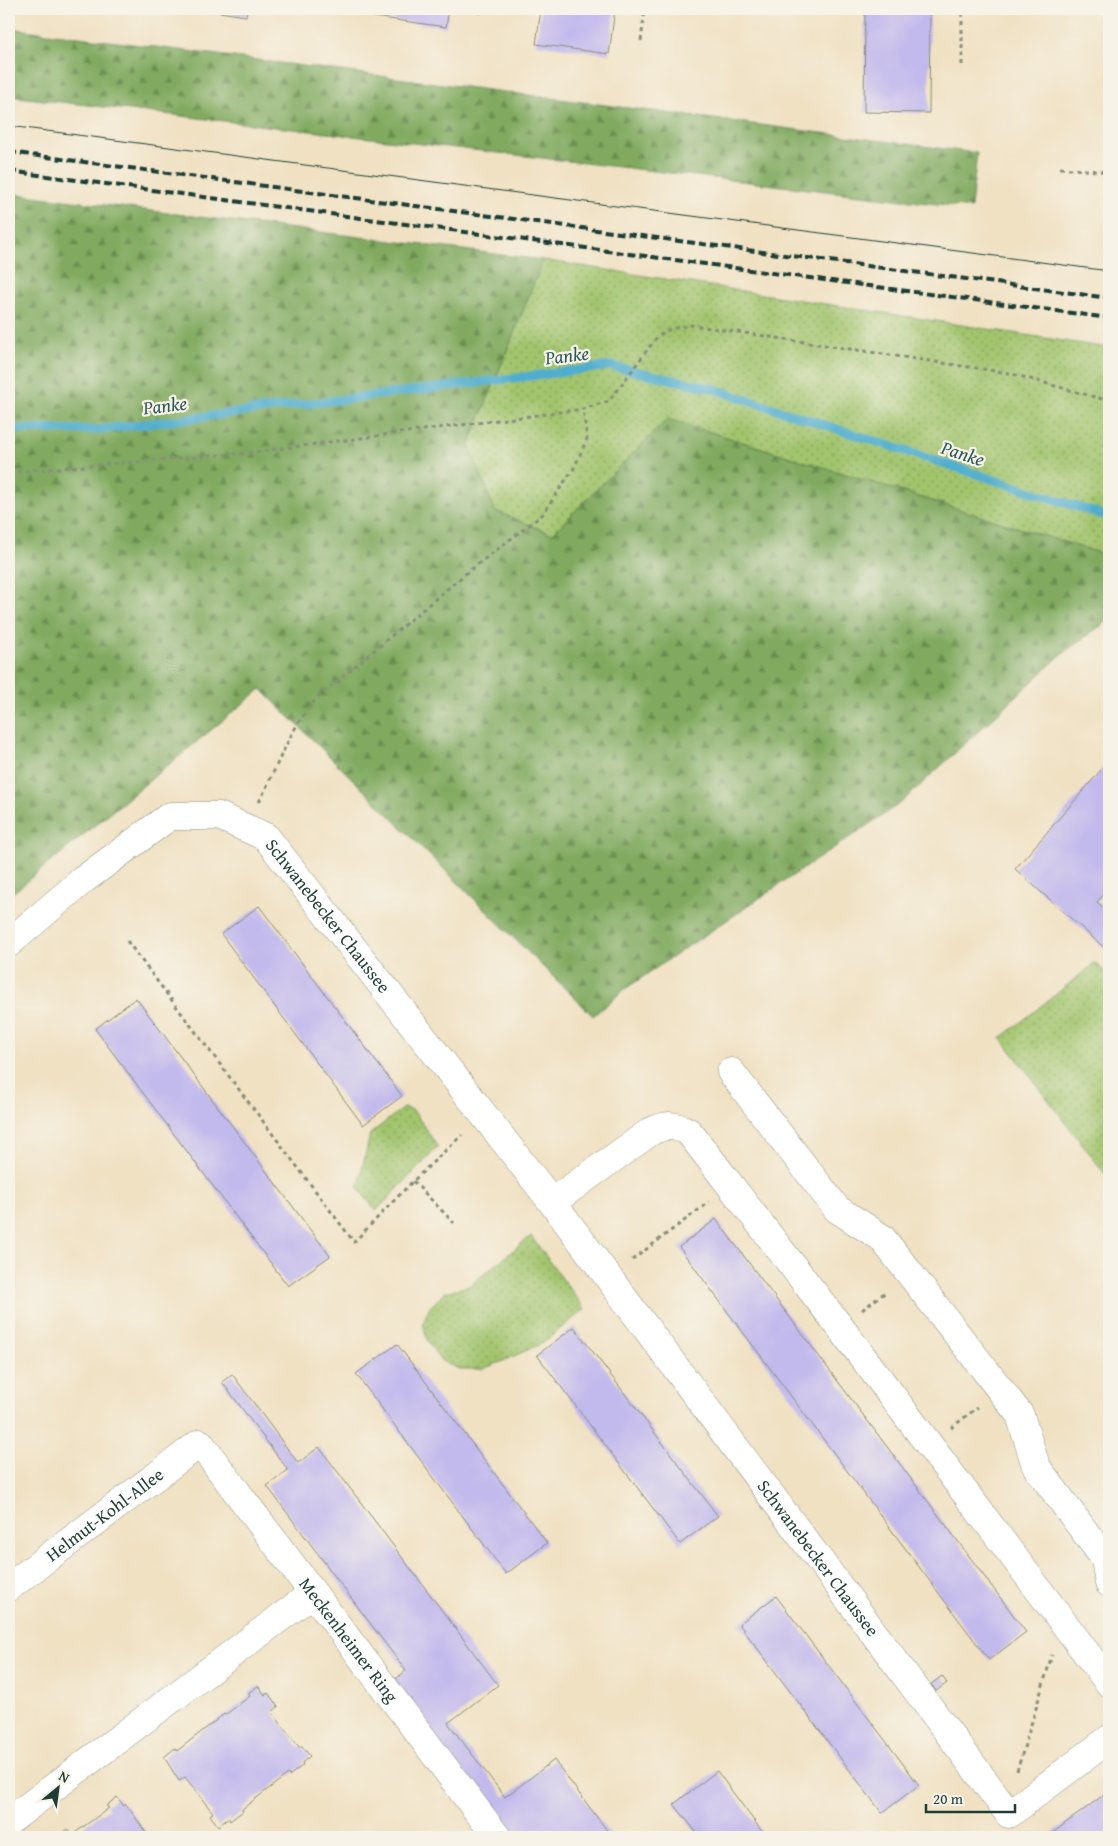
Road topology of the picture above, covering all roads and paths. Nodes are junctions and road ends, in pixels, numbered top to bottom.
1 (480, 9) edge
2 (645, 9) edge
3 (962, 9) edge
4 (479, 14) dead end
5 (640, 41) dead end
6 (962, 65) dead end
7 (1060, 168) dead end
8 (1109, 172) edge
9 (1109, 400) edge
10 (582, 409) junction
11 (9, 472) edge
12 (246, 827) junction
13 (127, 941) dead end
14 (9, 943) edge
15 (731, 1072) dead end
16 (486, 1118) junction
17 (413, 1181) junction
18 (731, 1185) junction
19 (552, 1202) junction
20 (454, 1223) dead end
21 (910, 1274) junction
22 (607, 1278) junction
23 (840, 1326) junction
24 (1000, 1390) junction
25 (200, 1443) joint
26 (929, 1445) junction
27 (1108, 1565) edge
28 (9, 1587) edge
29 (313, 1593) junction
30 (1066, 1627) junction
31 (1109, 1683) edge
32 (1109, 1739) edge
33 (1009, 1814) junction
34 (9, 1821) edge
35 (497, 1837) edge

1 - 4 path
2 - 5 path
3 - 6 path
7 - 8 path
9 - 10 path
10 - 11 path
10 - 12 path
12 - 14 street, Schwanebecker Chaussee
12 - 16 street, Schwanebecker Chaussee
13 - 17 path
15 - 21 street
16 - 17 path
16 - 19 street, Schwanebecker Chaussee
17 - 20 path
18 - 19 street
18 - 22 path
18 - 23 street
19 - 22 street, Schwanebecker Chaussee
21 - 23 path
21 - 24 street
22 - 33 street, Schwanebecker Chaussee
23 - 26 street
24 - 26 path
24 - 27 street
25 - 28 street, Helmut-Kohl-Allee
25 - 29 street, Meckenheimer Ring
26 - 30 street
29 - 34 street
29 - 35 street, Meckenheimer Ring
30 - 31 street
30 - 33 path
32 - 33 street

